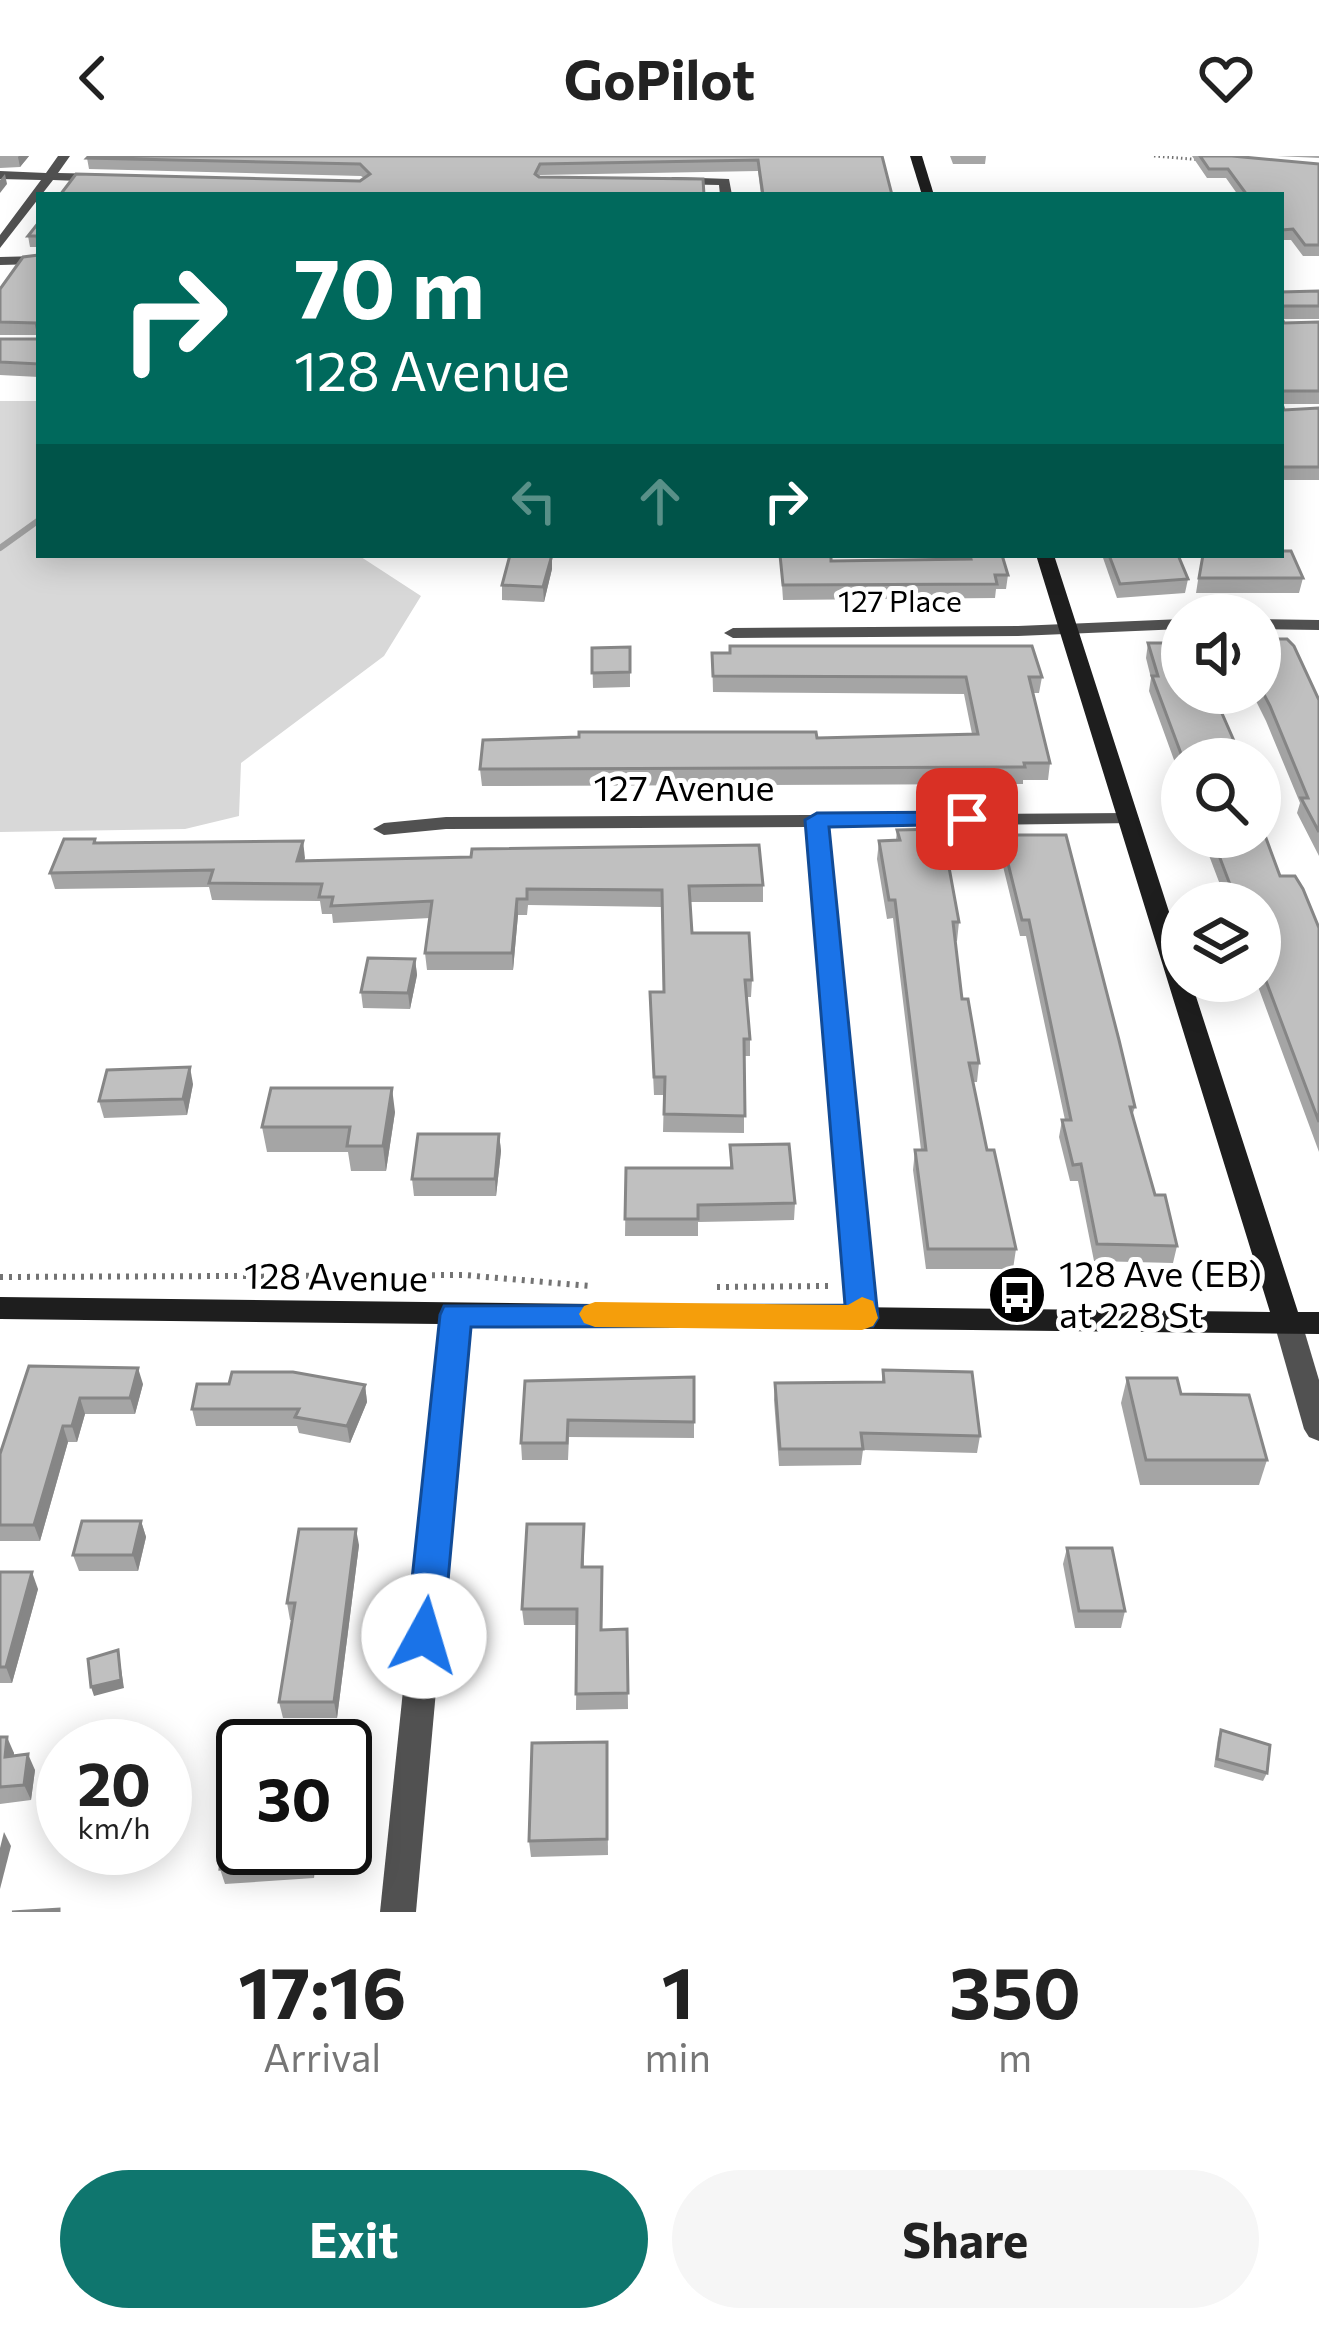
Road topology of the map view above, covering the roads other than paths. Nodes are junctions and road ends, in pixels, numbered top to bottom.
1 (64, 156) edge
2 (916, 156) edge
3 (0, 175) edge
4 (50, 176) junction
5 (122, 178) edge
6 (666, 182) edge
7 (725, 188) edge
8 (38, 192) edge
9 (927, 192) edge
10 (36, 195) edge
11 (0, 244) edge
12 (36, 260) edge
13 (0, 261) edge
14 (1046, 558) edge
15 (1281, 624) edge
16 (1161, 625) edge
17 (1319, 625) edge
18 (1067, 628) junction
19 (733, 633) dead end
20 (1129, 819) junction
21 (817, 820) junction
22 (384, 829) dead end
23 (0, 1308) edge
24 (456, 1315) junction
25 (862, 1318) junction
26 (1288, 1323) junction
27 (1319, 1323) edge
28 (1319, 1429) edge
29 (398, 1912) edge

1 - 4 street
2 - 9 street
3 - 4 street
4 - 5 street
4 - 8 street
6 - 7 street
10 - 11 street
12 - 13 street
14 - 18 street
15 - 17 street
16 - 18 street
18 - 19 street, 127 Place
18 - 20 street
20 - 21 street, 127 Avenue
20 - 26 street
21 - 22 street, 127 Avenue
21 - 25 street
23 - 24 street, 128 Avenue
24 - 25 street, 128 Avenue
24 - 29 street
25 - 26 street, 128 Avenue
26 - 27 street, 128 Avenue
26 - 28 street

